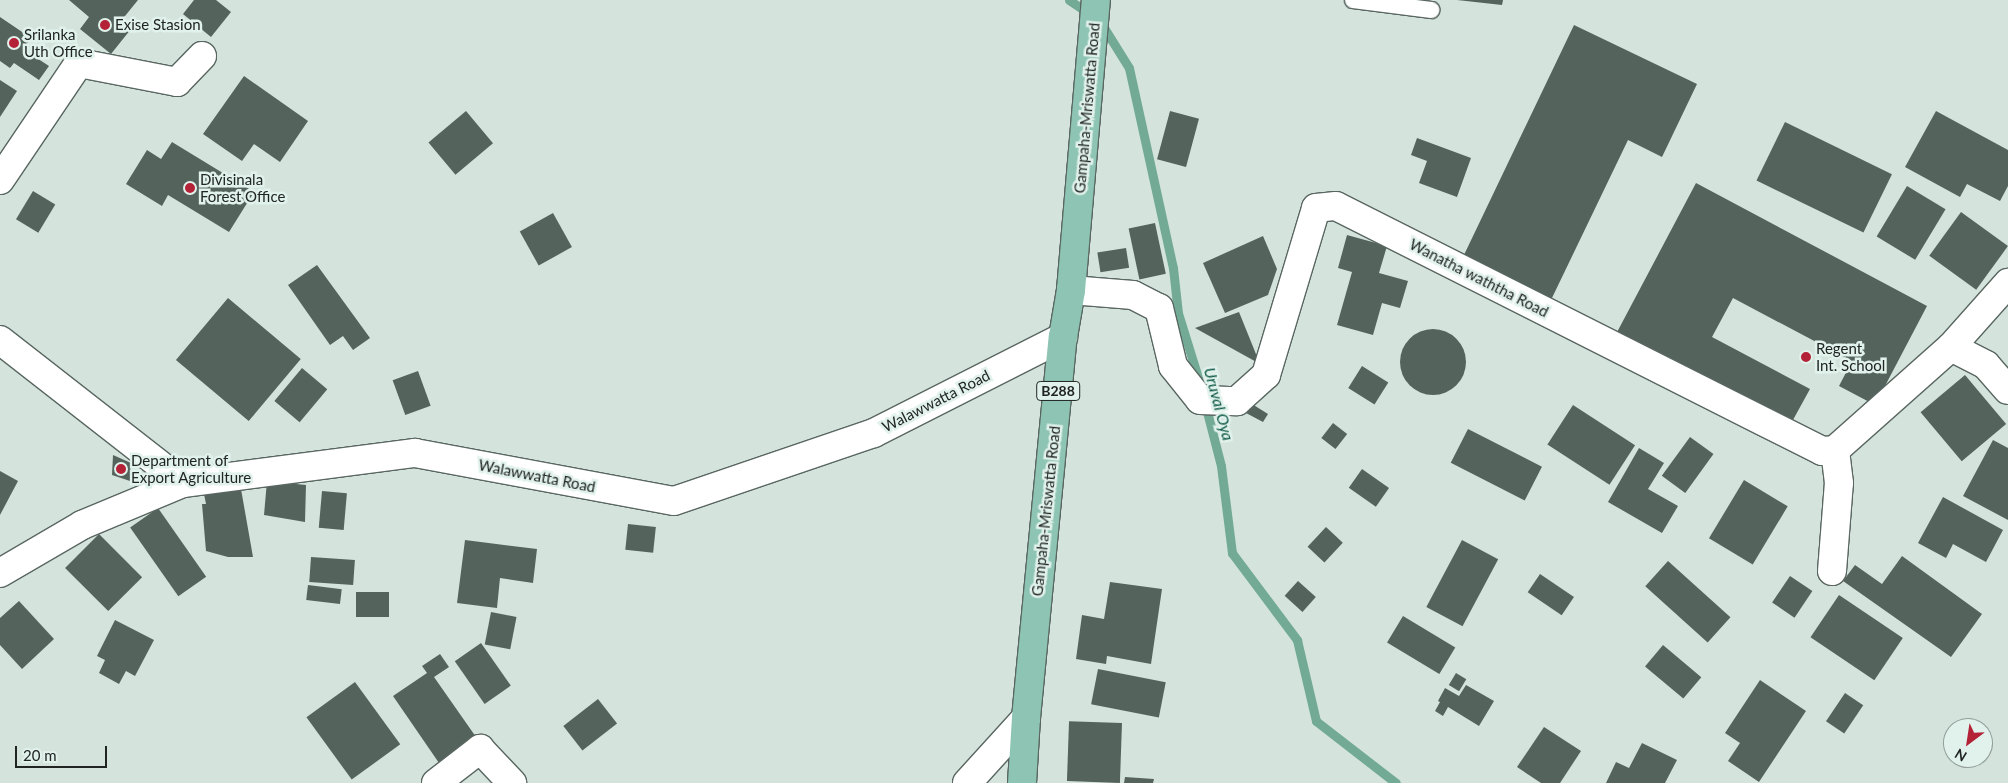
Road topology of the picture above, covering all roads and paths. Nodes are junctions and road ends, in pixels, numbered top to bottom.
1 (1096, 0) edge
2 (1353, 0) edge
3 (1430, 10) dead end
4 (202, 56) dead end
5 (0, 180) edge
6 (2008, 283) edge
7 (1071, 290) junction
8 (1064, 337) junction
9 (0, 340) edge
10 (1952, 347) junction
11 (2008, 390) edge
12 (1835, 450) junction
13 (183, 483) junction
14 (1832, 571) dead end
15 (0, 572) edge
16 (1026, 718) junction
17 (436, 783) edge
18 (512, 783) edge
19 (967, 783) edge
20 (1022, 783) edge

1 - 7 main road, Gampaha-Mriswatta Road / B288
2 - 3 lane
4 - 5 street
6 - 10 street
7 - 8 main road, Gampaha-Mriswatta Road / B288
7 - 12 street, Wanatha waththa Road
8 - 13 street, Walawwatta Road
8 - 16 main road, Gampaha-Mriswatta Road / B288
9 - 13 street
10 - 11 street
10 - 12 street
12 - 14 street
13 - 15 street, Walawwatta Road
16 - 19 street
16 - 20 main road, Gampaha-Mriswatta Road / B288
17 - 18 street

